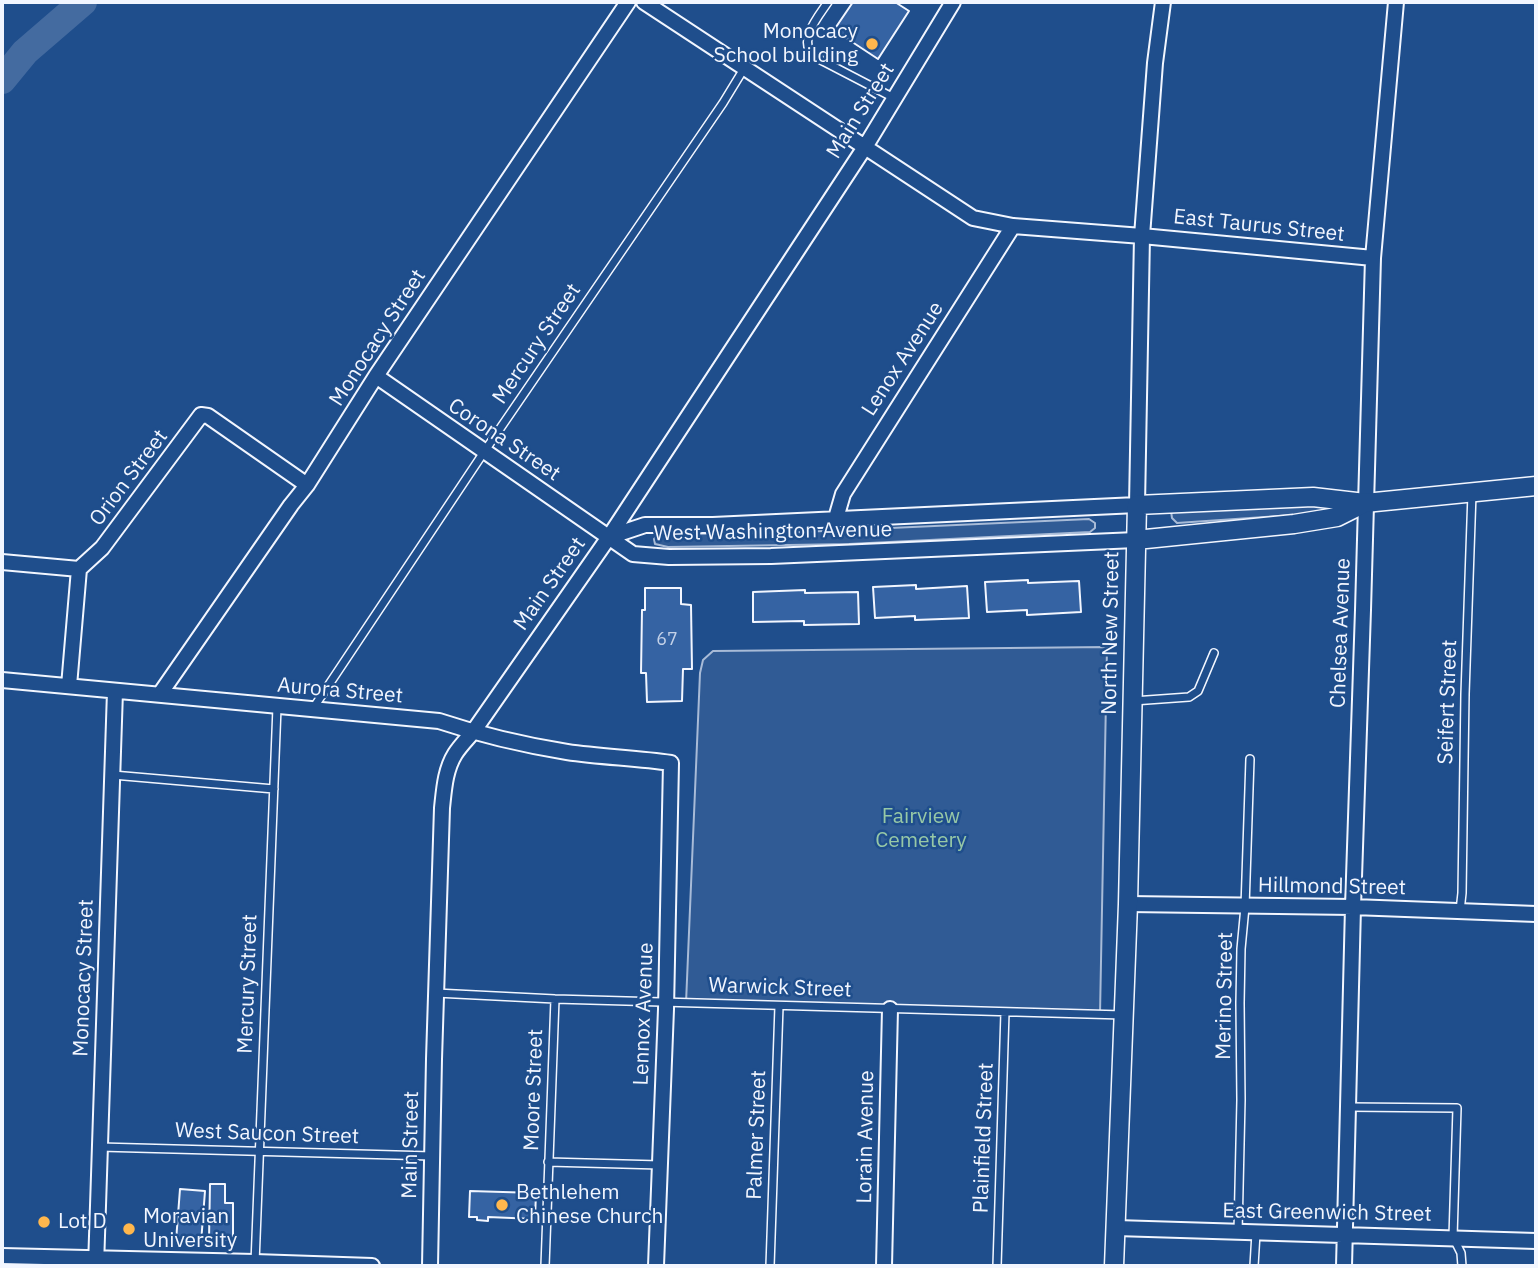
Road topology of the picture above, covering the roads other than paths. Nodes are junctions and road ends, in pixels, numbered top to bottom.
1 (628, 2) edge
2 (644, 2) edge
3 (828, 2) edge
4 (1163, 2) edge
5 (1396, 2) edge
6 (948, 4) edge
7 (745, 67) junction
8 (894, 99) junction
9 (864, 147) junction
10 (1013, 226) junction
11 (1142, 236) junction
12 (1373, 258) junction
13 (376, 376) junction
14 (484, 452) junction
15 (307, 485) junction
16 (1536, 486) edge
17 (1472, 493) junction
18 (1365, 503) junction
19 (1137, 505) junction
20 (836, 518) junction
21 (609, 537) junction
22 (1136, 540) junction
23 (2, 562) edge
24 (79, 569) junction
25 (1214, 653) dead end
26 (2, 680) edge
27 (69, 686) junction
28 (115, 691) junction
29 (160, 694) junction
30 (1132, 701) junction
31 (277, 707) junction
32 (312, 710) junction
33 (473, 732) junction
34 (1250, 759) dead end
35 (671, 763) joint
36 (112, 775) junction
37 (274, 789) junction
38 (1128, 904) junction
39 (1245, 907) junction
40 (1353, 907) junction
41 (1460, 912) junction
42 (1536, 914) edge
43 (436, 993) junction
44 (555, 999) junction
45 (666, 1002) junction
46 (779, 1006) junction
47 (890, 1009) junction
48 (1005, 1012) junction
49 (1124, 1015) junction
50 (1349, 1107) junction
51 (100, 1147) junction
52 (259, 1151) junction
53 (432, 1156) junction
54 (548, 1162) junction
55 (660, 1165) junction
56 (1116, 1228) junction
57 (1238, 1232) junction
58 (1255, 1233) junction
59 (1346, 1235) junction
60 (1453, 1237) junction
61 (1536, 1241) edge
62 (2, 1256) edge
63 (96, 1262) edge
64 (255, 1264) edge
65 (372, 1266) edge
66 (430, 1266) edge
67 (545, 1266) edge
68 (656, 1266) edge
69 (770, 1266) edge
70 (884, 1266) edge
71 (997, 1266) edge
72 (1114, 1266) edge
73 (1254, 1266) edge
74 (1344, 1266) edge
75 (1462, 1266) edge

1 - 13 street, Monocacy Street
2 - 7 street, East Taurus Street
3 - 8 lane
4 - 11 street, North New Street
5 - 12 street, Chelsea Avenue
6 - 8 street, Main Street
7 - 9 street, East Taurus Street
7 - 14 lane, Mercury Street
8 - 9 street, Main Street
9 - 10 street, East Taurus Street
9 - 21 street, Main Street
10 - 11 street, East Taurus Street
10 - 20 street, Lenox Avenue
11 - 12 street, East Taurus Street
11 - 19 street, North New Street
12 - 18 street, Chelsea Avenue
13 - 14 street, Corona Street
13 - 15 street, Monocacy Street
14 - 21 street, Corona Street
14 - 32 lane, Mercury Street
15 - 24 street, Orion Street
15 - 29 street, Monocacy Street
16 - 17 street
17 - 18 street
17 - 41 lane, Seifert Street
18 - 19 street
18 - 22 street
18 - 40 street, Chelsea Avenue
19 - 20 street, West Washington Avenue
19 - 22 street, North New Street
20 - 21 street, West Washington Avenue
21 - 22 street, West Washington Avenue
21 - 33 street, Main Street
22 - 30 street, North New Street
23 - 24 street
24 - 27 street
25 - 30 lane
26 - 27 street, Aurora Street
27 - 28 street, Aurora Street
28 - 29 street, Aurora Street
28 - 36 street, Monocacy Street
29 - 31 street, Aurora Street
30 - 38 street, North New Street
31 - 32 street, Aurora Street
31 - 37 lane, Mercury Street
32 - 33 street, Aurora Street
33 - 35 street, Aurora Street
33 - 43 street, Main Street
34 - 39 lane, Merino Street
35 - 45 street, Lennox Avenue
36 - 37 lane
36 - 51 street, Monocacy Street
37 - 52 lane, Mercury Street
38 - 39 street, Hillmond Street
38 - 49 street, North New Street
39 - 40 street, Hillmond Street
39 - 57 lane, Merino Street
40 - 41 street, Hillmond Street
40 - 50 street, Chelsea Avenue
41 - 42 street, Hillmond Street
43 - 44 lane, Warwick Street
43 - 53 street, Main Street
44 - 45 lane, Warwick Street
44 - 54 lane, Moore Street
45 - 46 lane, Warwick Street
45 - 55 street, Lennox Avenue
46 - 47 lane, Warwick Street
46 - 69 lane, Palmer Street
47 - 48 lane, Warwick Street
47 - 70 street, Lorain Avenue
48 - 49 lane, Warwick Street
48 - 71 lane, Plainfield Street
49 - 56 street, North New Street
50 - 59 street, Chelsea Avenue
50 - 60 lane
51 - 52 lane, West Saucon Street
51 - 63 street, Monocacy Street
52 - 53 lane, West Saucon Street
52 - 64 lane, Mercury Street
53 - 66 street, Main Street
54 - 55 lane
54 - 67 lane, Moore Street
55 - 68 street, Lennox Avenue
56 - 57 street, East Greenwich Street
56 - 72 street, North New Street
57 - 58 street, East Greenwich Street
58 - 59 street, East Greenwich Street
58 - 73 lane
59 - 60 street, East Greenwich Street
59 - 74 street, Chelsea Avenue
60 - 61 street, East Greenwich Street
60 - 75 lane
62 - 63 street
63 - 64 street
64 - 65 street

